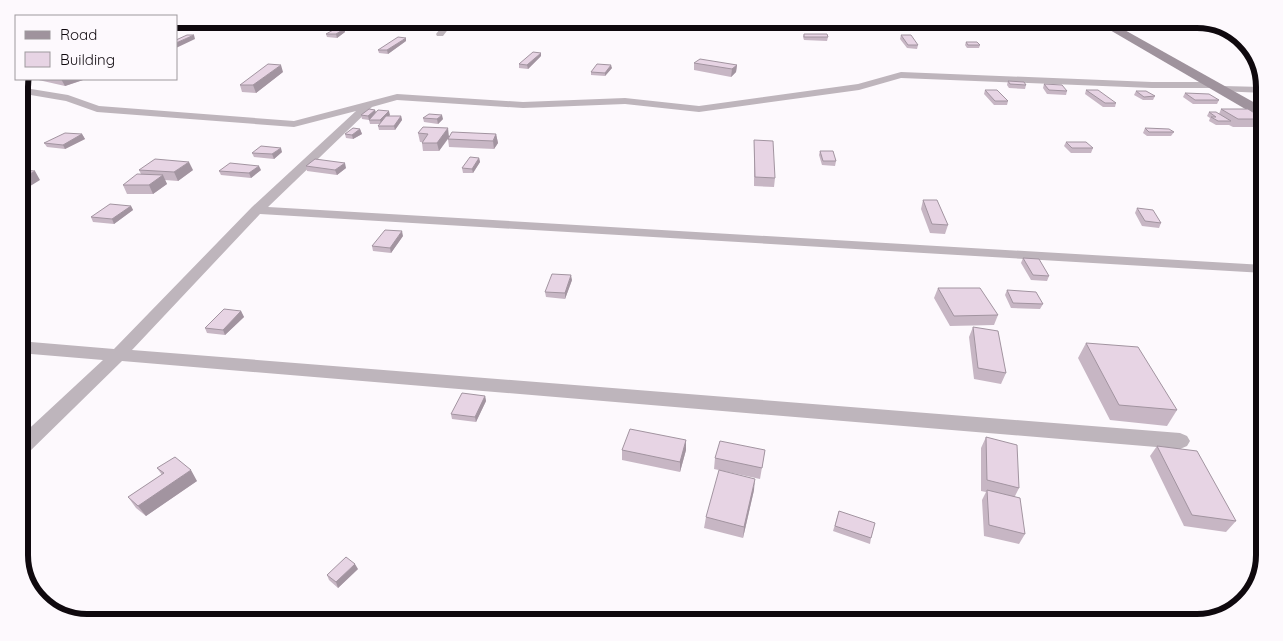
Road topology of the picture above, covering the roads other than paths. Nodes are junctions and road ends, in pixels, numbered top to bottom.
1 (445, 28) edge
2 (1114, 28) edge
3 (440, 34) dead end
4 (1218, 87) junction
5 (1255, 89) edge
6 (28, 91) edge
7 (369, 104) junction
8 (1255, 109) edge
9 (257, 210) junction
10 (1255, 268) edge
11 (28, 347) edge
12 (117, 356) junction
13 (28, 441) edge
14 (1180, 441) dead end

1 - 3 street
2 - 4 main road
4 - 5 street
4 - 7 street
4 - 8 main road
6 - 7 street
7 - 9 street
9 - 10 street
9 - 12 street
11 - 12 street
12 - 13 street
12 - 14 street

